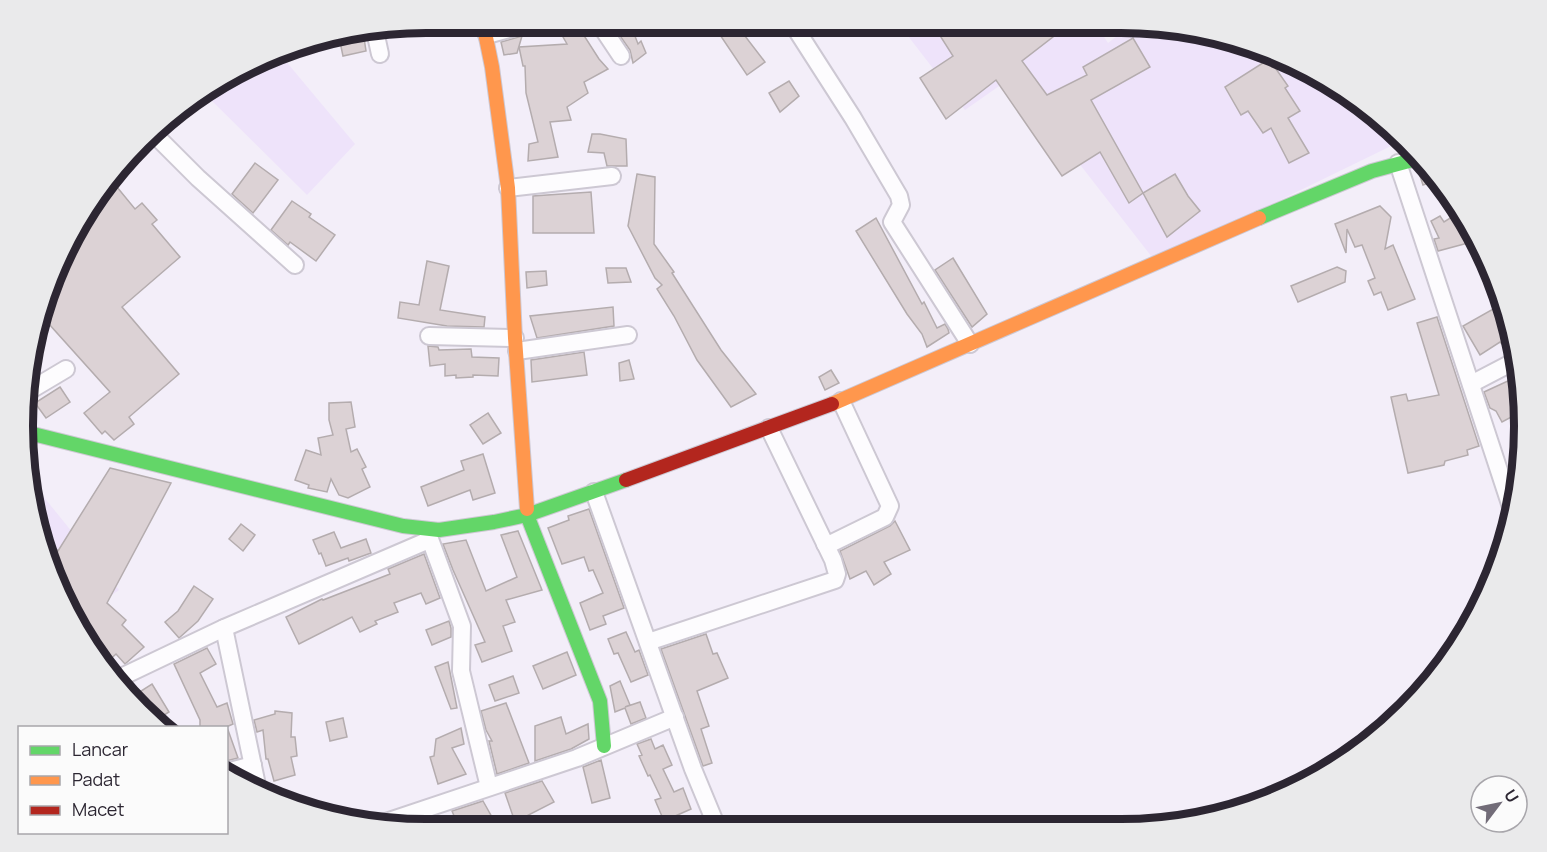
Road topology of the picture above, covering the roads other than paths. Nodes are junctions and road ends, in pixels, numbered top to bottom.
1 (486, 33) edge
2 (606, 33) edge
3 (798, 33) edge
4 (376, 36) edge
5 (380, 54) dead end
6 (621, 56) dead end
7 (159, 139) edge
8 (1410, 160) edge
9 (1398, 163) junction
10 (612, 176) dead end
11 (508, 188) junction
12 (295, 265) dead end
13 (628, 335) dead end
14 (429, 336) dead end
15 (970, 344) junction
16 (516, 345) junction
17 (1509, 364) edge
18 (66, 369) dead end
19 (1471, 384) junction
20 (35, 387) edge
21 (841, 401) junction
22 (769, 428) junction
23 (33, 434) edge
24 (594, 492) junction
25 (1507, 496) edge
26 (527, 515) junction
27 (428, 535) junction
28 (825, 544) junction
29 (224, 628) junction
30 (648, 642) junction
31 (123, 676) edge
32 (675, 717) junction
33 (604, 746) junction
34 (253, 765) junction
35 (236, 769) edge
36 (256, 780) edge
37 (489, 787) junction
38 (398, 818) edge
39 (714, 819) edge

1 - 11 street
2 - 6 street
3 - 15 street
4 - 5 street
7 - 12 street
8 - 9 street
9 - 15 street
9 - 19 street
10 - 11 street
11 - 16 street
13 - 16 street
14 - 16 street
15 - 21 street
16 - 26 street
17 - 19 street
18 - 20 street
19 - 25 street
21 - 22 street
21 - 28 street
22 - 24 street
22 - 28 street
23 - 27 street
24 - 26 street
24 - 30 street
26 - 27 street
26 - 33 street
27 - 29 street
27 - 37 street
28 - 30 street
29 - 31 street
29 - 34 street
30 - 32 street
32 - 33 street
32 - 39 street
33 - 37 street
34 - 35 street
34 - 36 street
37 - 38 street

